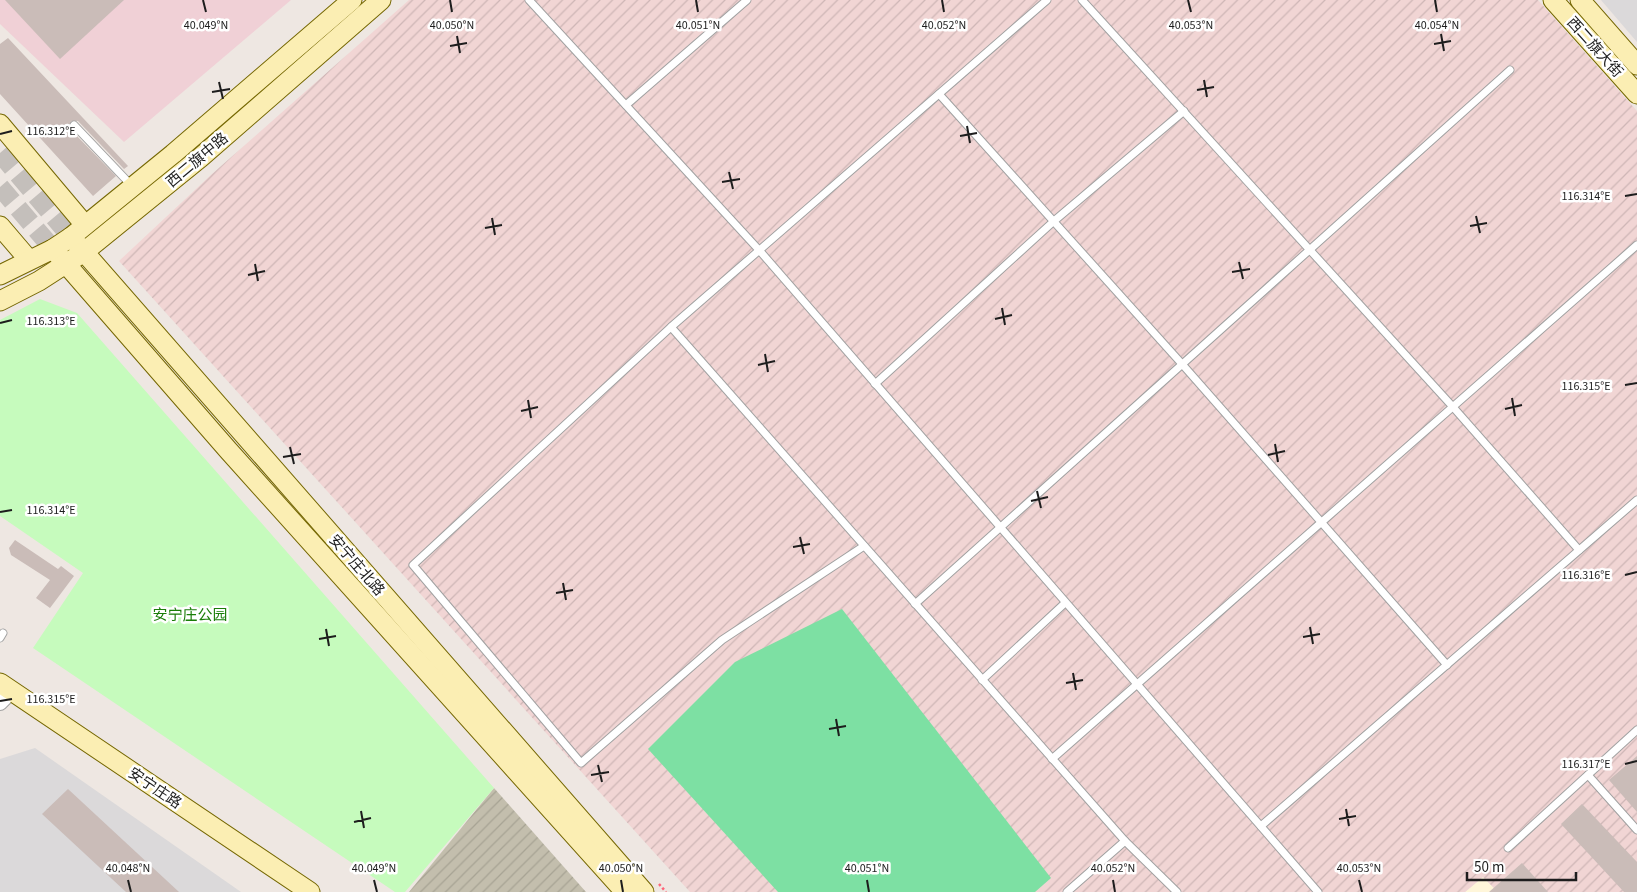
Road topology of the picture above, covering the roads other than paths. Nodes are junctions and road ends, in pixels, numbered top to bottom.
1 (352, 0) edge
2 (381, 0) edge
3 (529, 0) edge
4 (747, 0) edge
5 (1047, 0) edge
6 (1082, 0) edge
7 (1554, 0) edge
8 (1580, 0) edge
9 (1637, 66) edge
10 (1510, 70) dead end
11 (939, 94) junction
12 (1637, 94) edge
13 (626, 105) junction
14 (1184, 111) junction
15 (0, 124) edge
16 (74, 125) dead end
17 (132, 186) junction
18 (1054, 221) junction
19 (0, 226) edge
20 (78, 231) junction
21 (1637, 245) edge
22 (53, 249) junction
23 (1311, 249) junction
24 (759, 250) junction
25 (84, 252) junction
26 (29, 260) junction
27 (65, 264) junction
28 (0, 275) edge
29 (0, 301) edge
30 (671, 327) junction
31 (1182, 364) junction
32 (875, 384) junction
33 (1454, 407) junction
34 (1637, 500) edge
35 (1322, 523) junction
36 (1000, 528) junction
37 (864, 546) junction
38 (1579, 550) junction
39 (1065, 603) junction
40 (915, 604) junction
41 (1446, 665) junction
42 (982, 680) junction
43 (1137, 685) junction
44 (4, 693) edge
45 (1637, 730) edge
46 (1052, 759) junction
47 (1588, 775) junction
48 (1261, 826) junction
49 (1637, 830) edge
50 (1125, 841) junction
51 (1508, 848) dead end
52 (310, 892) edge
53 (625, 892) edge
54 (644, 892) edge
55 (1066, 892) edge
56 (1177, 892) edge
57 (1318, 892) edge

1 - 17 main road, 西二旗中路
2 - 25 main road, 西二旗中路
3 - 13 lane
4 - 13 lane
5 - 11 lane
6 - 14 lane
7 - 12 main road, 西二旗大街
8 - 9 main road, 西二旗大街
10 - 23 lane
11 - 18 lane
11 - 24 lane
13 - 24 lane
14 - 18 lane
14 - 23 lane
15 - 20 main road, 安宁庄北路
16 - 17 lane
17 - 20 main road, 西二旗中路
18 - 31 lane
18 - 32 lane
19 - 26 main road
20 - 22 main road, 西二旗中路
20 - 25 main road, 安宁庄北路
21 - 33 lane
22 - 26 main road, 西二旗中路
22 - 27 main road, 安宁庄北路
23 - 31 lane
23 - 33 lane
24 - 30 lane
24 - 32 lane
25 - 27 main road, 西二旗中路
25 - 54 main road, 安宁庄北路
26 - 28 main road, 西二旗中路
27 - 29 main road, 西二旗中路
27 - 53 main road, 安宁庄北路
30 - 37 lane
30 - 37 lane
31 - 35 lane
31 - 36 lane
32 - 36 lane
33 - 35 lane
33 - 38 lane
34 - 38 lane
35 - 41 lane
35 - 43 lane
36 - 39 lane
36 - 40 lane
37 - 40 lane
38 - 41 lane
39 - 42 lane
39 - 43 lane
40 - 42 lane
41 - 48 lane
42 - 46 lane
43 - 46 lane
43 - 48 lane
44 - 52 main road, 安宁庄路
45 - 47 lane
46 - 50 lane
47 - 49 lane
47 - 51 lane
48 - 57 lane
50 - 55 lane
50 - 56 lane

